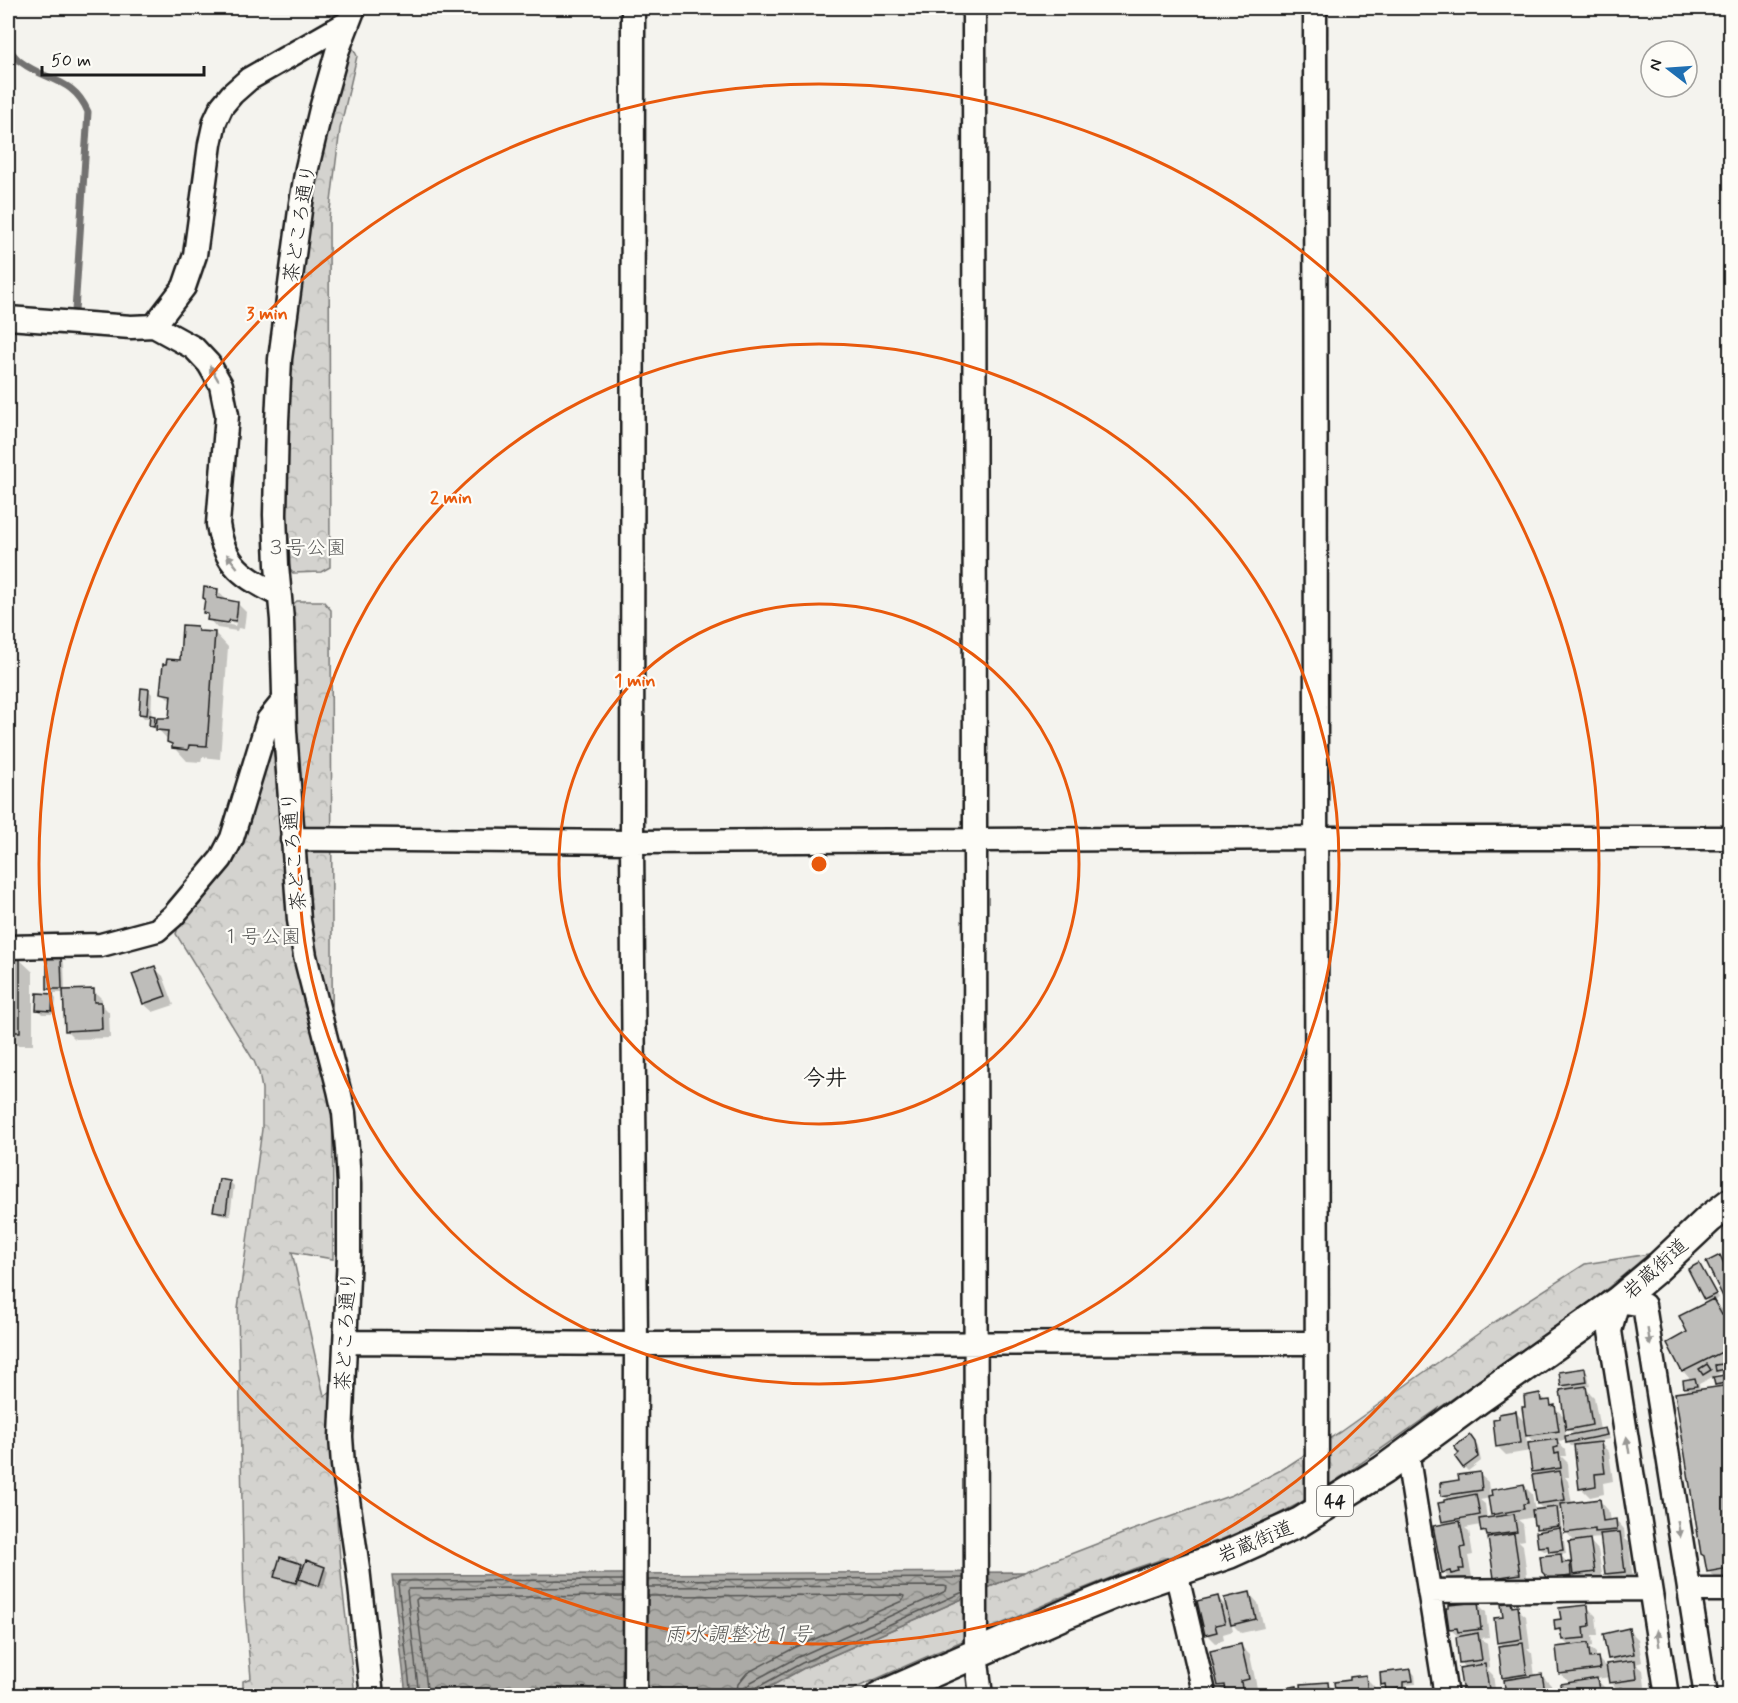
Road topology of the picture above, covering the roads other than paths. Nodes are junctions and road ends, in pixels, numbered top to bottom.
1 (633, 8) edge
2 (974, 8) edge
3 (1315, 8) edge
4 (350, 15) edge
5 (8, 318) edge
6 (154, 326) junction
7 (279, 595) junction
8 (284, 700) junction
9 (1316, 838) junction
10 (1731, 838) edge
11 (292, 839) junction
12 (975, 839) junction
13 (632, 842) junction
14 (8, 947) edge
15 (1731, 1203) edge
16 (1618, 1301) junction
17 (345, 1342) junction
18 (1316, 1343) junction
19 (636, 1344) junction
20 (976, 1344) junction
21 (1407, 1452) junction
22 (1317, 1512) junction
23 (1176, 1572) junction
24 (1650, 1589) junction
25 (1689, 1590) junction
26 (1731, 1590) edge
27 (1429, 1591) junction
28 (975, 1653) junction
29 (372, 1695) edge
30 (635, 1695) edge
31 (880, 1695) edge
32 (981, 1695) edge
33 (1204, 1695) edge
34 (1446, 1695) edge
35 (1667, 1695) edge
36 (1706, 1695) edge

1 - 13 street
2 - 12 street
3 - 9 street
4 - 6 street
4 - 7 street, 茶どころ通り
5 - 6 street
7 -> 6 street
7 - 8 street, 茶どころ通り
8 - 11 street, 茶どころ通り
8 - 14 street
9 - 10 street
9 - 12 street
9 - 18 street
11 - 13 street
11 - 17 street, 茶どころ通り
12 - 13 street
12 - 20 street
13 - 19 street
15 - 16 main road, 岩蔵街道 / 44
16 - 21 main road, 岩蔵街道 / 44
24 -> 16 street
16 -> 25 street
17 - 19 street
17 - 29 street, 茶どころ通り
18 - 20 street
18 - 22 street
19 - 20 street
19 - 30 street
20 - 28 street
21 - 22 main road, 岩蔵街道 / 44
21 - 27 street
22 - 23 main road, 岩蔵街道 / 44
23 - 28 main road, 岩蔵街道 / 44
23 - 33 street
24 - 27 street
35 -> 24 street
25 - 26 street
25 - 36 street
27 - 34 street
28 - 31 main road, 岩蔵街道 / 44
28 - 32 street

